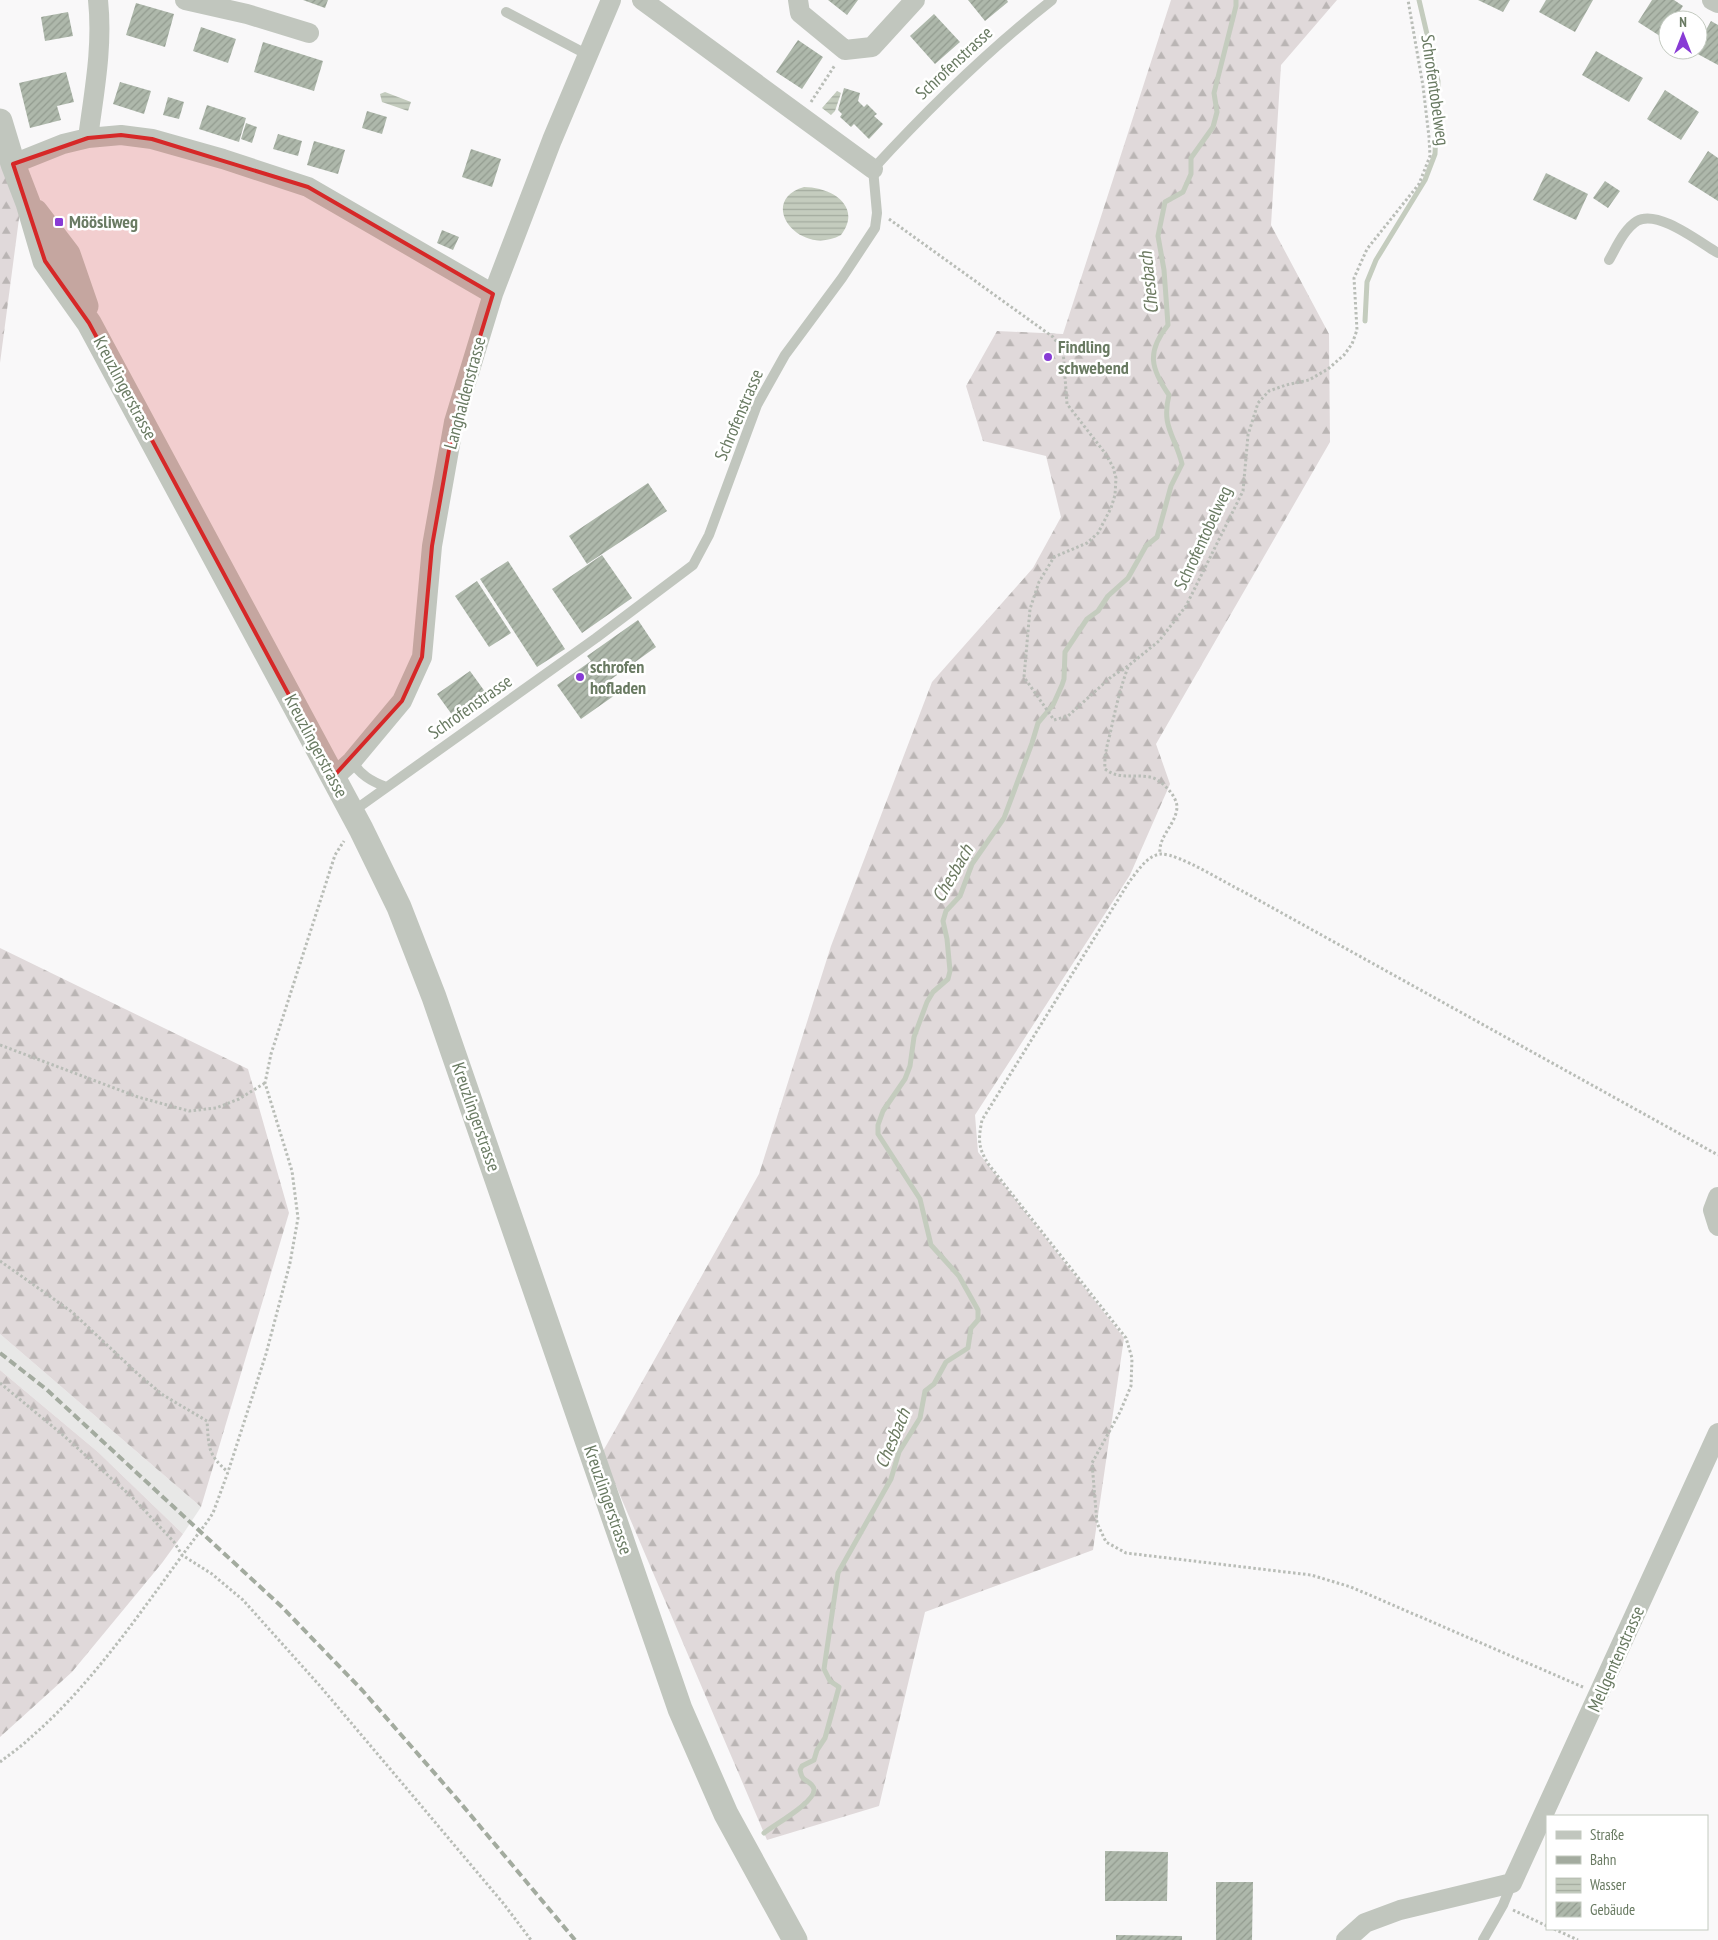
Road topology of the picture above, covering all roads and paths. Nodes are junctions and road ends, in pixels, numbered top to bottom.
1 (98, 0) edge
2 (185, 0) edge
3 (611, 0) edge
4 (642, 0) edge
5 (798, 0) edge
6 (915, 0) edge
7 (1052, 0) edge
8 (1408, 0) edge
9 (1712, 0) edge
10 (1718, 3) edge
11 (506, 12) dead end
12 (309, 33) dead end
13 (845, 50) junction
14 (588, 55) junction
15 (802, 116) junction
16 (0, 121) edge
17 (88, 138) junction
18 (13, 164) junction
19 (874, 169) junction
20 (877, 213) junction
21 (1718, 253) edge
22 (1609, 260) dead end
23 (494, 294) junction
24 (1128, 666) junction
25 (352, 761) junction
26 (332, 777) junction
27 (386, 787) junction
28 (357, 821) junction
29 (1160, 854) junction
30 (0, 1045) edge
31 (265, 1083) junction
32 (1718, 1155) edge
33 (1718, 1197) edge
34 (1718, 1226) edge
35 (0, 1261) edge
36 (0, 1383) edge
37 (1718, 1434) edge
38 (228, 1472) junction
39 (182, 1555) junction
40 (1600, 1694) junction
41 (0, 1762) edge
42 (1512, 1884) junction
43 (1503, 1905) junction
44 (1546, 1926) edge
45 (1556, 1930) edge
46 (531, 1940) edge
47 (795, 1940) edge
48 (1346, 1940) edge
49 (1483, 1940) edge
50 (1578, 1940) edge

1 - 17 street
2 - 12 street
3 - 14 street, Langhaldenstrasse
4 - 15 street
5 - 13 street
6 - 13 street
7 - 19 lane, Schrofenstrasse
8 - 24 path, Schrofentobelweg
9 - 10 street
11 - 14 lane
13 - 15 path
14 - 23 street, Langhaldenstrasse
15 - 19 street
16 - 18 street, Kreuzlingerstrasse
17 - 18 street
17 - 23 street
18 - 26 street, Kreuzlingerstrasse
19 - 20 lane, Schrofenstrasse
20 - 24 path, Schrofentobelweg
20 - 27 lane, Schrofenstrasse
21 - 22 lane
23 - 25 street, Langhaldenstrasse
24 - 29 path
25 - 26 street, Langhaldenstrasse
25 - 27 lane
26 - 28 street, Kreuzlingerstrasse
27 - 28 lane, Schrofenstrasse
28 - 31 path
28 - 47 street, Kreuzlingerstrasse
29 - 32 path
29 - 40 path
30 - 31 path
31 - 38 path
33 - 34 street
35 - 38 path
36 - 39 path
37 - 40 street, Mellgentenstrasse
38 - 39 path
39 - 41 path
39 - 46 path
40 - 42 street, Mellgentenstrasse
42 - 43 lane
42 - 48 street
43 - 44 path
43 - 49 lane
45 - 50 path

